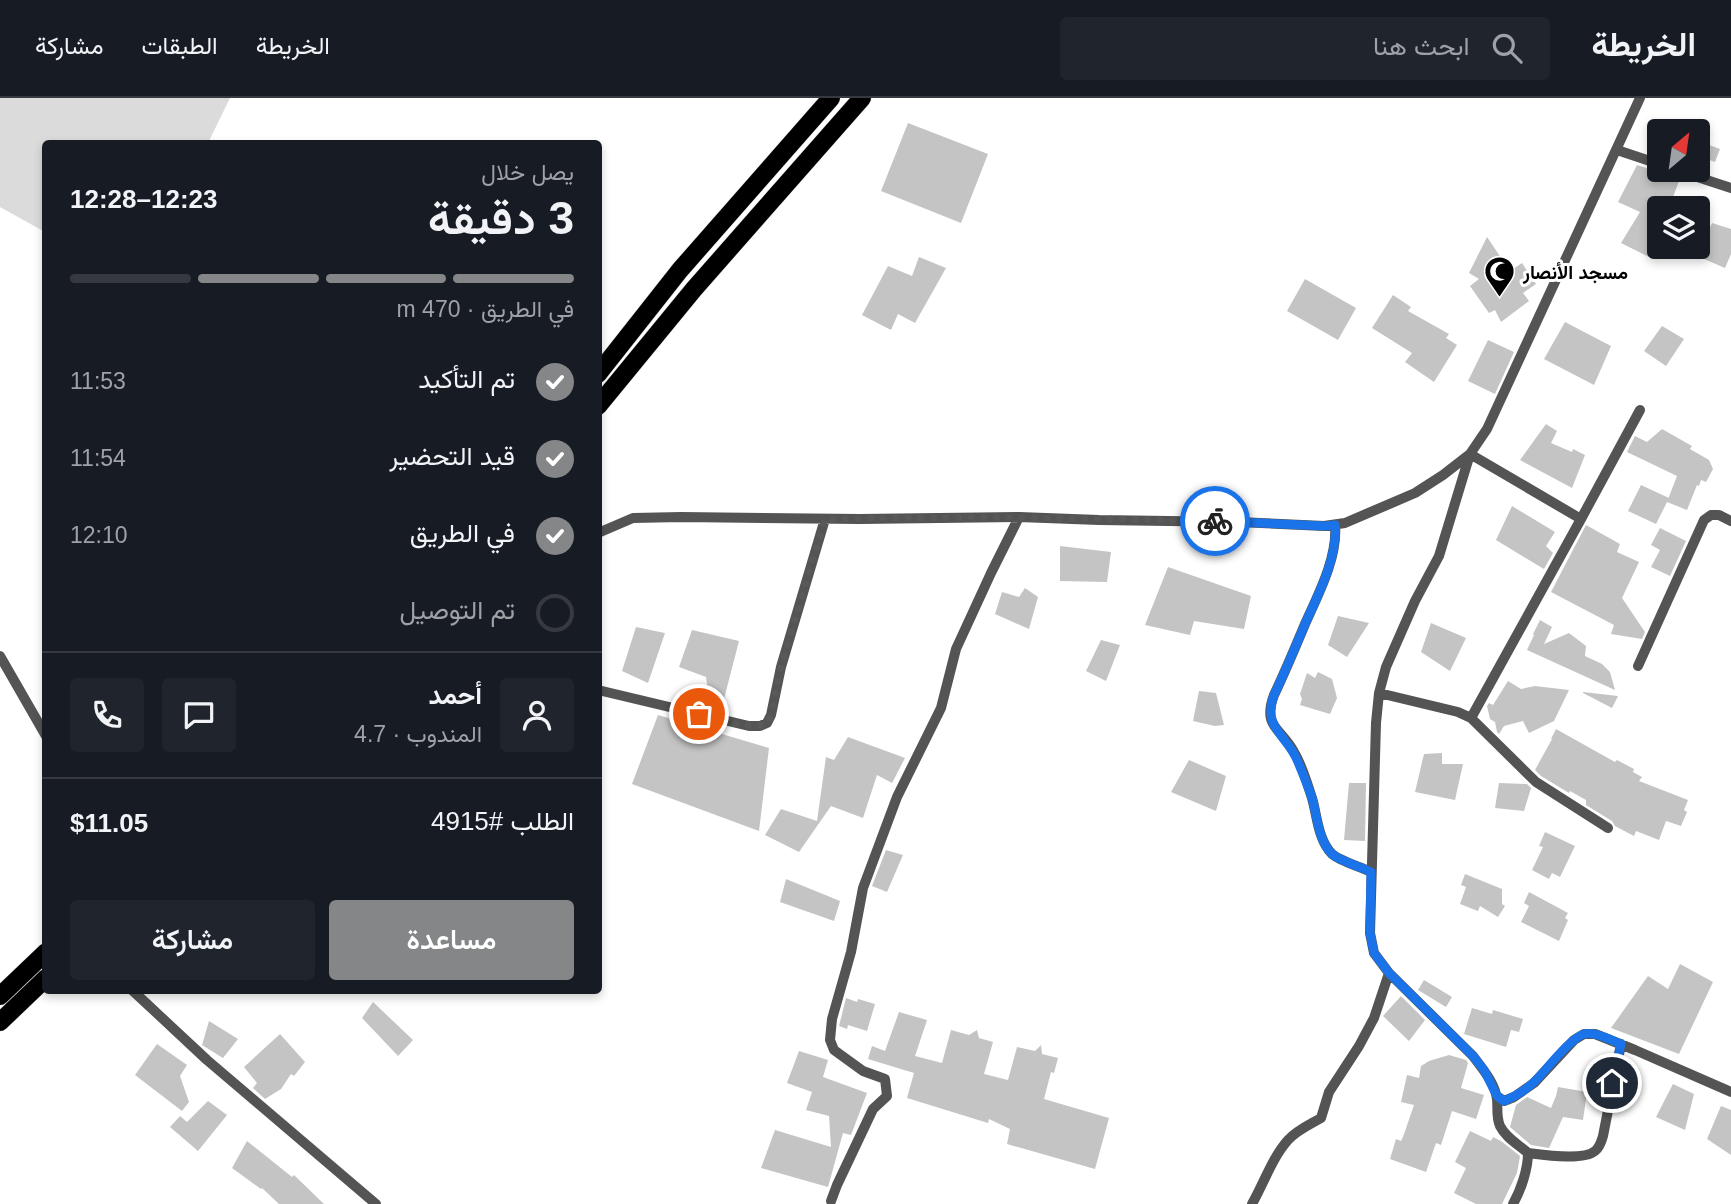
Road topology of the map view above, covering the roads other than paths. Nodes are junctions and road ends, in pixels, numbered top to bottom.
1 (831, 98) edge
2 (862, 98) edge
3 (1640, 98) edge
4 (1616, 150) junction
5 (1647, 160) edge
6 (1710, 181) edge
7 (1731, 188) edge
8 (602, 369) edge
9 (602, 401) edge
10 (1640, 410) dead end
11 (1470, 454) junction
12 (1019, 517) junction
13 (825, 519) junction
14 (1581, 519) junction
15 (1731, 521) edge
16 (1335, 525) junction
17 (602, 531) edge
18 (0, 656) edge
19 (1638, 666) dead end
20 (602, 691) edge
21 (1379, 693) junction
22 (1471, 718) junction
23 (42, 729) edge
24 (1608, 828) dead end
25 (1371, 872) junction
26 (42, 955) edge
27 (1389, 973) junction
28 (42, 982) edge
29 (136, 994) edge
30 (0, 996) edge
31 (0, 1022) edge
32 (1621, 1044) junction
33 (1731, 1092) edge
34 (1497, 1096) junction
35 (1528, 1153) junction
36 (831, 1201) dead end
37 (376, 1204) edge
38 (1252, 1204) edge
39 (1513, 1204) edge

1 - 8 highway
2 - 9 highway
3 - 4 street
4 - 5 street
4 - 11 street
6 - 7 street
10 - 14 street
11 - 14 street
11 - 16 street
11 - 21 street
12 - 13 street
12 - 16 street
12 - 36 street
13 - 17 street
13 - 20 street
14 - 22 street
15 - 19 street
16 - 25 street
18 - 23 street
21 - 22 street
21 - 25 street
22 - 24 street
25 - 27 street
26 - 30 highway
27 - 34 street
27 - 38 street
28 - 31 highway
29 - 37 street
32 - 33 street
32 - 34 street
32 - 35 street
34 - 35 street
35 - 39 street

